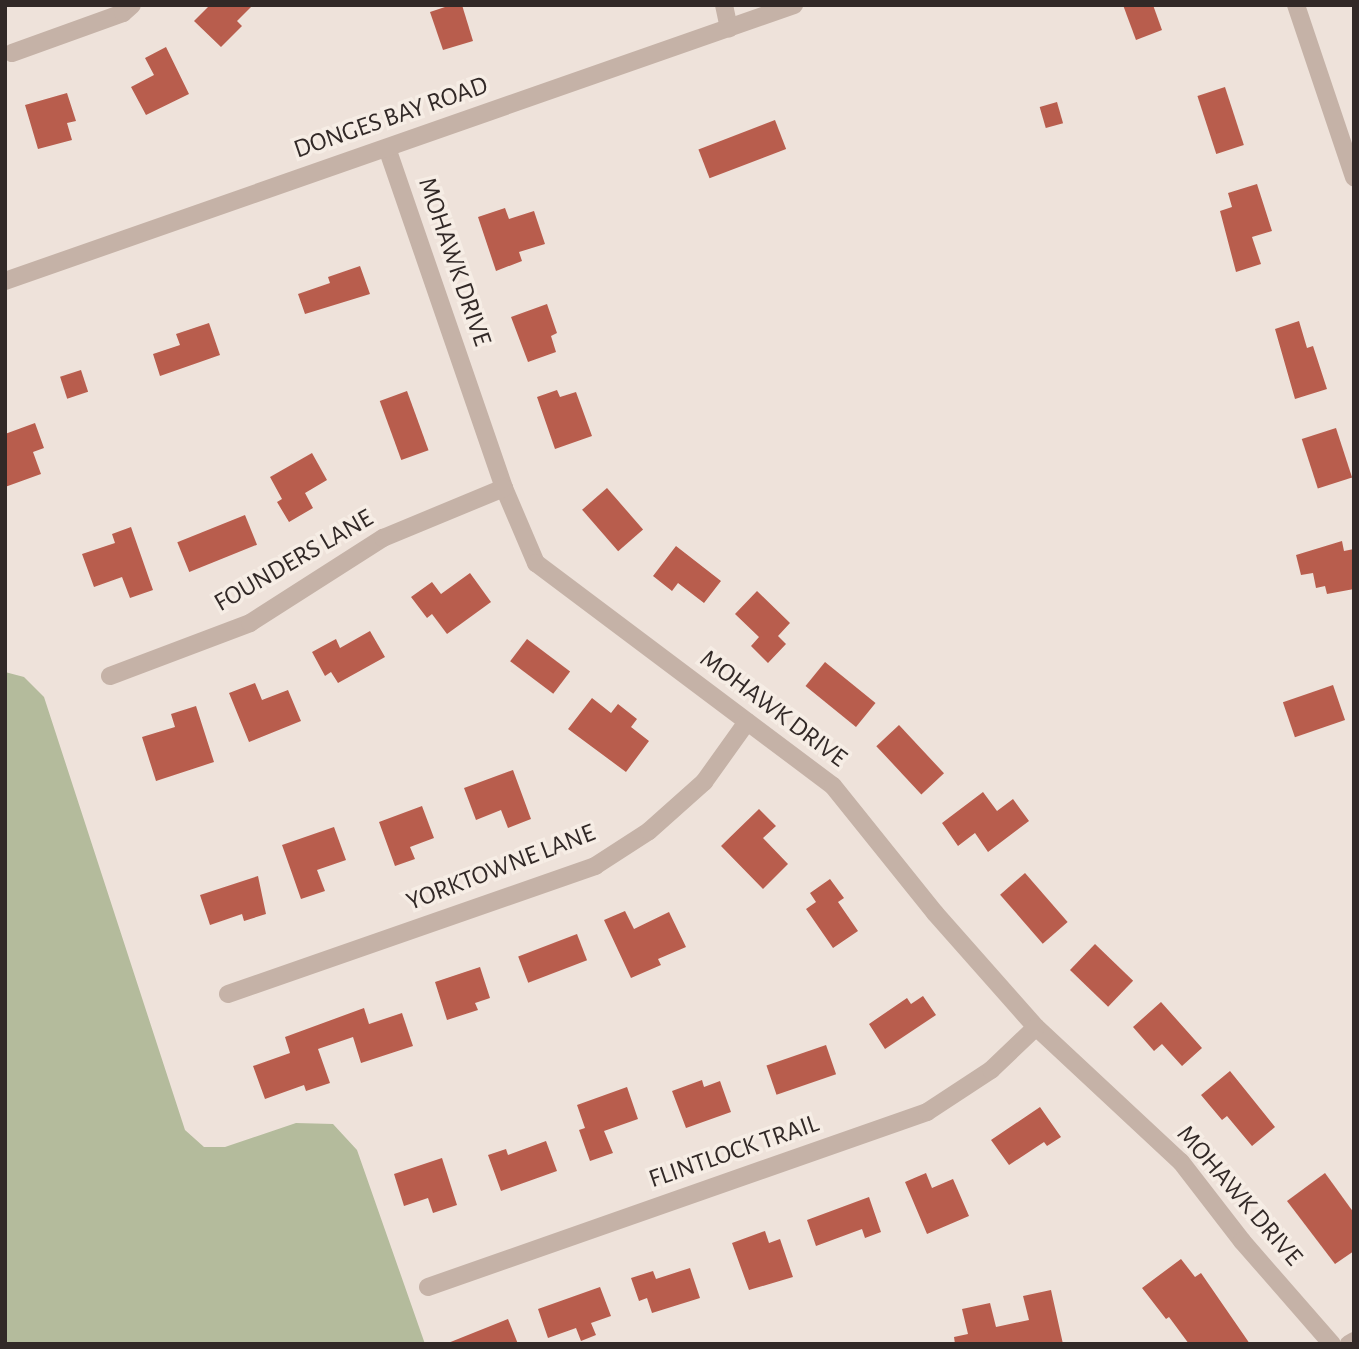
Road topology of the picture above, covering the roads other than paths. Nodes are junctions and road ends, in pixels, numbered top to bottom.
1 (132, 5) edge
2 (724, 5) edge
3 (794, 5) edge
4 (1296, 5) edge
5 (729, 28) junction
6 (12, 53) dead end
7 (387, 148) junction
8 (1354, 177) edge
9 (5, 281) edge
10 (504, 488) junction
11 (110, 676) dead end
12 (747, 722) junction
13 (228, 994) dead end
14 (1036, 1027) junction
15 (428, 1287) dead end
16 (1354, 1341) edge
17 (1332, 1344) edge
18 (1349, 1344) edge

1 - 6 street
2 - 5 street
3 - 5 street, DONGES BAY ROAD
4 - 8 street
5 - 7 street, DONGES BAY ROAD
7 - 9 street, DONGES BAY ROAD
7 - 10 street, MOHAWK DRIVE
10 - 11 street, FOUNDERS LANE
10 - 12 street, MOHAWK DRIVE
12 - 13 street, YORKTOWNE LANE
12 - 14 street, MOHAWK DRIVE
14 - 15 street, FLINTLOCK TRAIL
14 - 17 street, MOHAWK DRIVE
16 - 18 street

